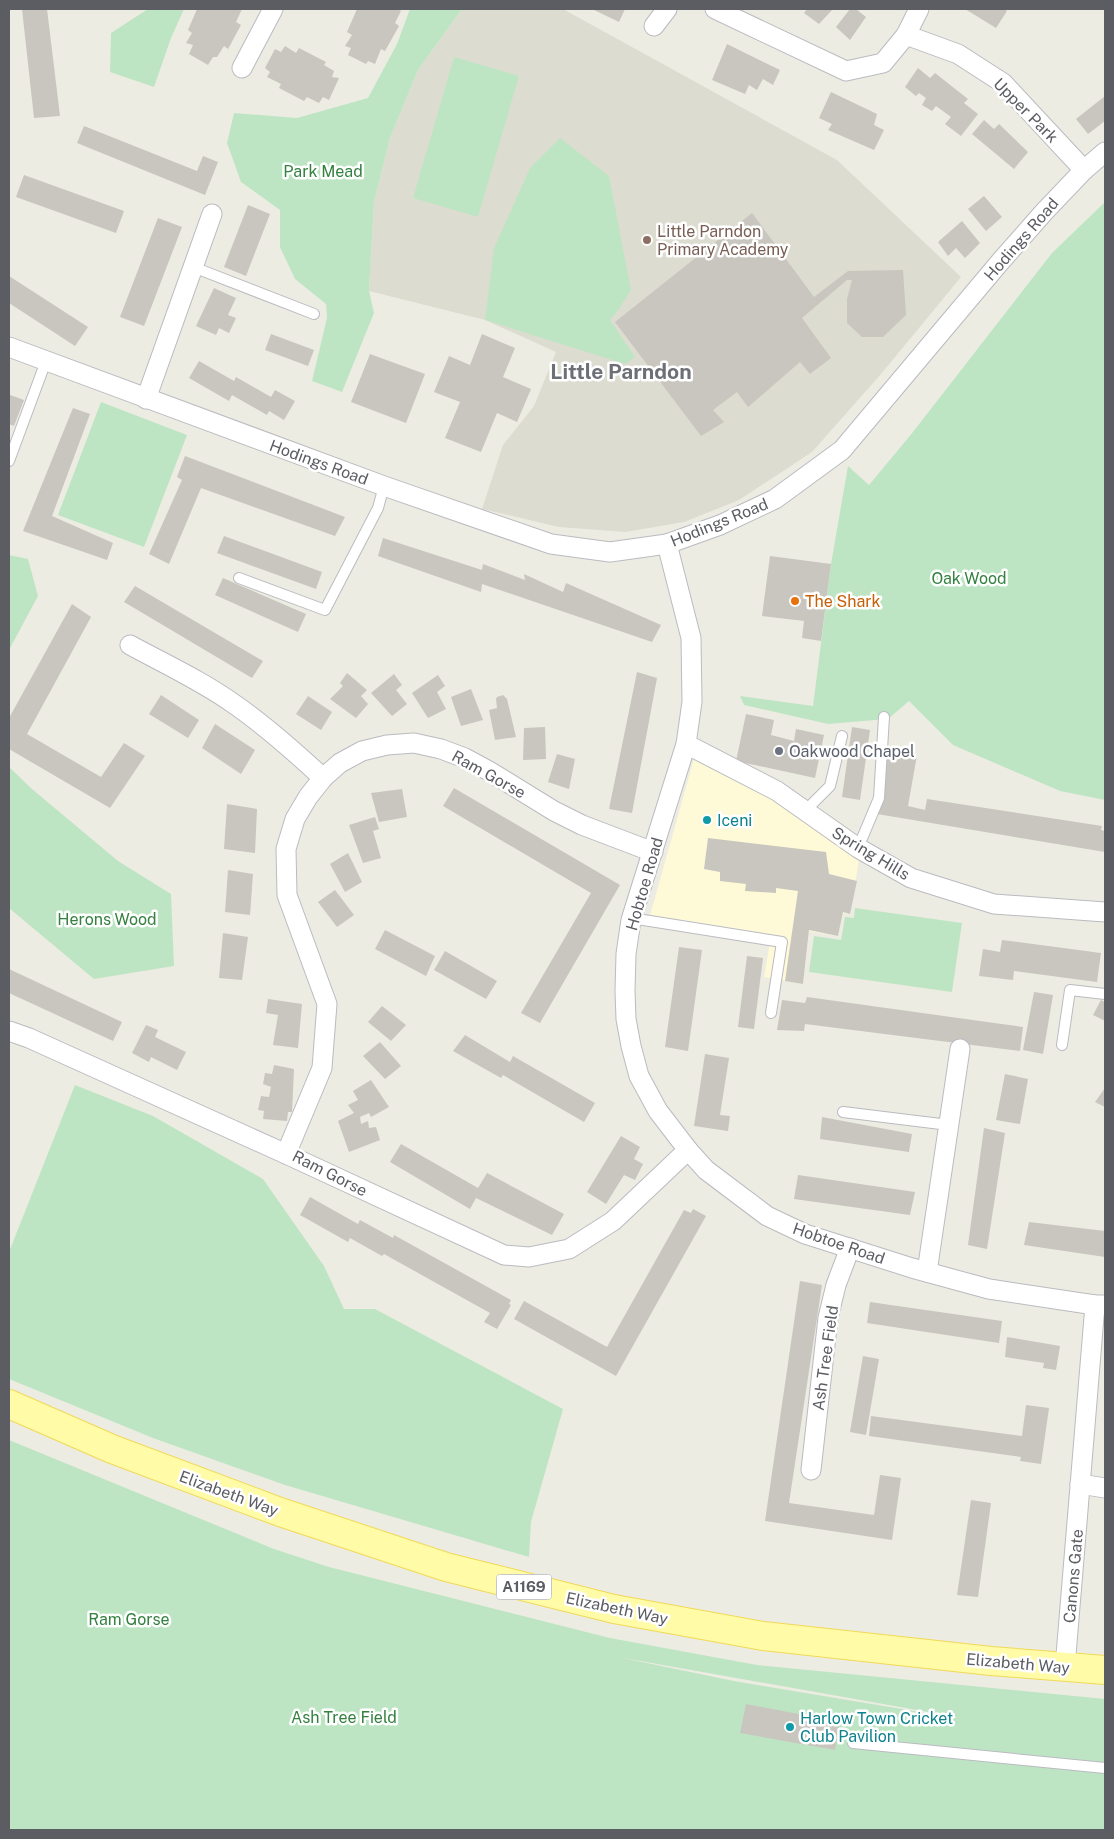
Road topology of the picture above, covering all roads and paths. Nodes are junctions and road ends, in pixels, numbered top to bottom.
1 (273, 9) edge
2 (668, 9) edge
3 (715, 9) edge
4 (919, 9) edge
5 (654, 26) dead end
6 (906, 35) junction
7 (242, 68) dead end
8 (1105, 152) edge
9 (1084, 170) junction
10 (212, 214) dead end
11 (193, 267) junction
12 (314, 314) dead end
13 (9, 347) edge
14 (46, 361) junction
15 (146, 399) junction
16 (9, 461) edge
17 (384, 486) junction
18 (667, 544) junction
19 (239, 578) dead end
20 (130, 645) dead end
21 (884, 717) dead end
22 (842, 736) dead end
23 (686, 744) junction
24 (322, 778) junction
25 (805, 811) junction
26 (858, 848) junction
27 (653, 852) junction
28 (1105, 912) edge
29 (631, 918) junction
30 (1105, 994) edge
31 (771, 1013) dead end
32 (9, 1031) edge
33 (1062, 1045) dead end
34 (960, 1049) dead end
35 (843, 1112) dead end
36 (949, 1125) junction
37 (688, 1150) junction
38 (286, 1154) junction
39 (850, 1248) junction
40 (927, 1272) junction
41 (1100, 1305) edge
42 (9, 1404) edge
43 (811, 1470) dead end
44 (1080, 1484) junction
45 (1105, 1488) edge
46 (1065, 1667) junction
47 (1105, 1670) edge
48 (852, 1743) dead end
49 (1105, 1768) edge

1 - 7 street
2 - 5 street
3 - 6 street
4 - 6 street
6 - 9 street, Upper Park
8 - 9 street, Hodings Road
9 - 18 street, Hodings Road
10 - 11 street
11 - 12 lane
11 - 15 street
13 - 14 street, Hodings Road
14 - 15 street, Hodings Road
14 - 16 lane
15 - 17 street, Hodings Road
17 - 18 street, Hodings Road
17 - 19 lane
18 - 23 street, Hobtoe Road
20 - 24 street
21 - 26 lane
22 - 25 lane
23 - 25 street, Spring Hills
23 - 27 street, Hobtoe Road
24 - 27 street, Ram Gorse
24 - 38 street, Ram Gorse
25 - 26 street, Spring Hills
26 - 28 street, Spring Hills
27 - 29 street, Hobtoe Road
29 - 31 lane
29 - 37 street, Hobtoe Road
30 - 33 lane
32 - 38 street
34 - 36 street
35 - 36 lane
36 - 40 street
37 - 38 street, Ram Gorse
37 - 39 street, Hobtoe Road
39 - 40 street, Hobtoe Road
39 - 43 street, Ash Tree Field
40 - 41 street, Hobtoe Road
41 - 44 street, Canons Gate
42 - 46 main road, Elizabeth Way / A1169
44 - 45 street
44 - 46 street, Canons Gate
46 - 47 main road, Elizabeth Way / A1169
48 - 49 lane

